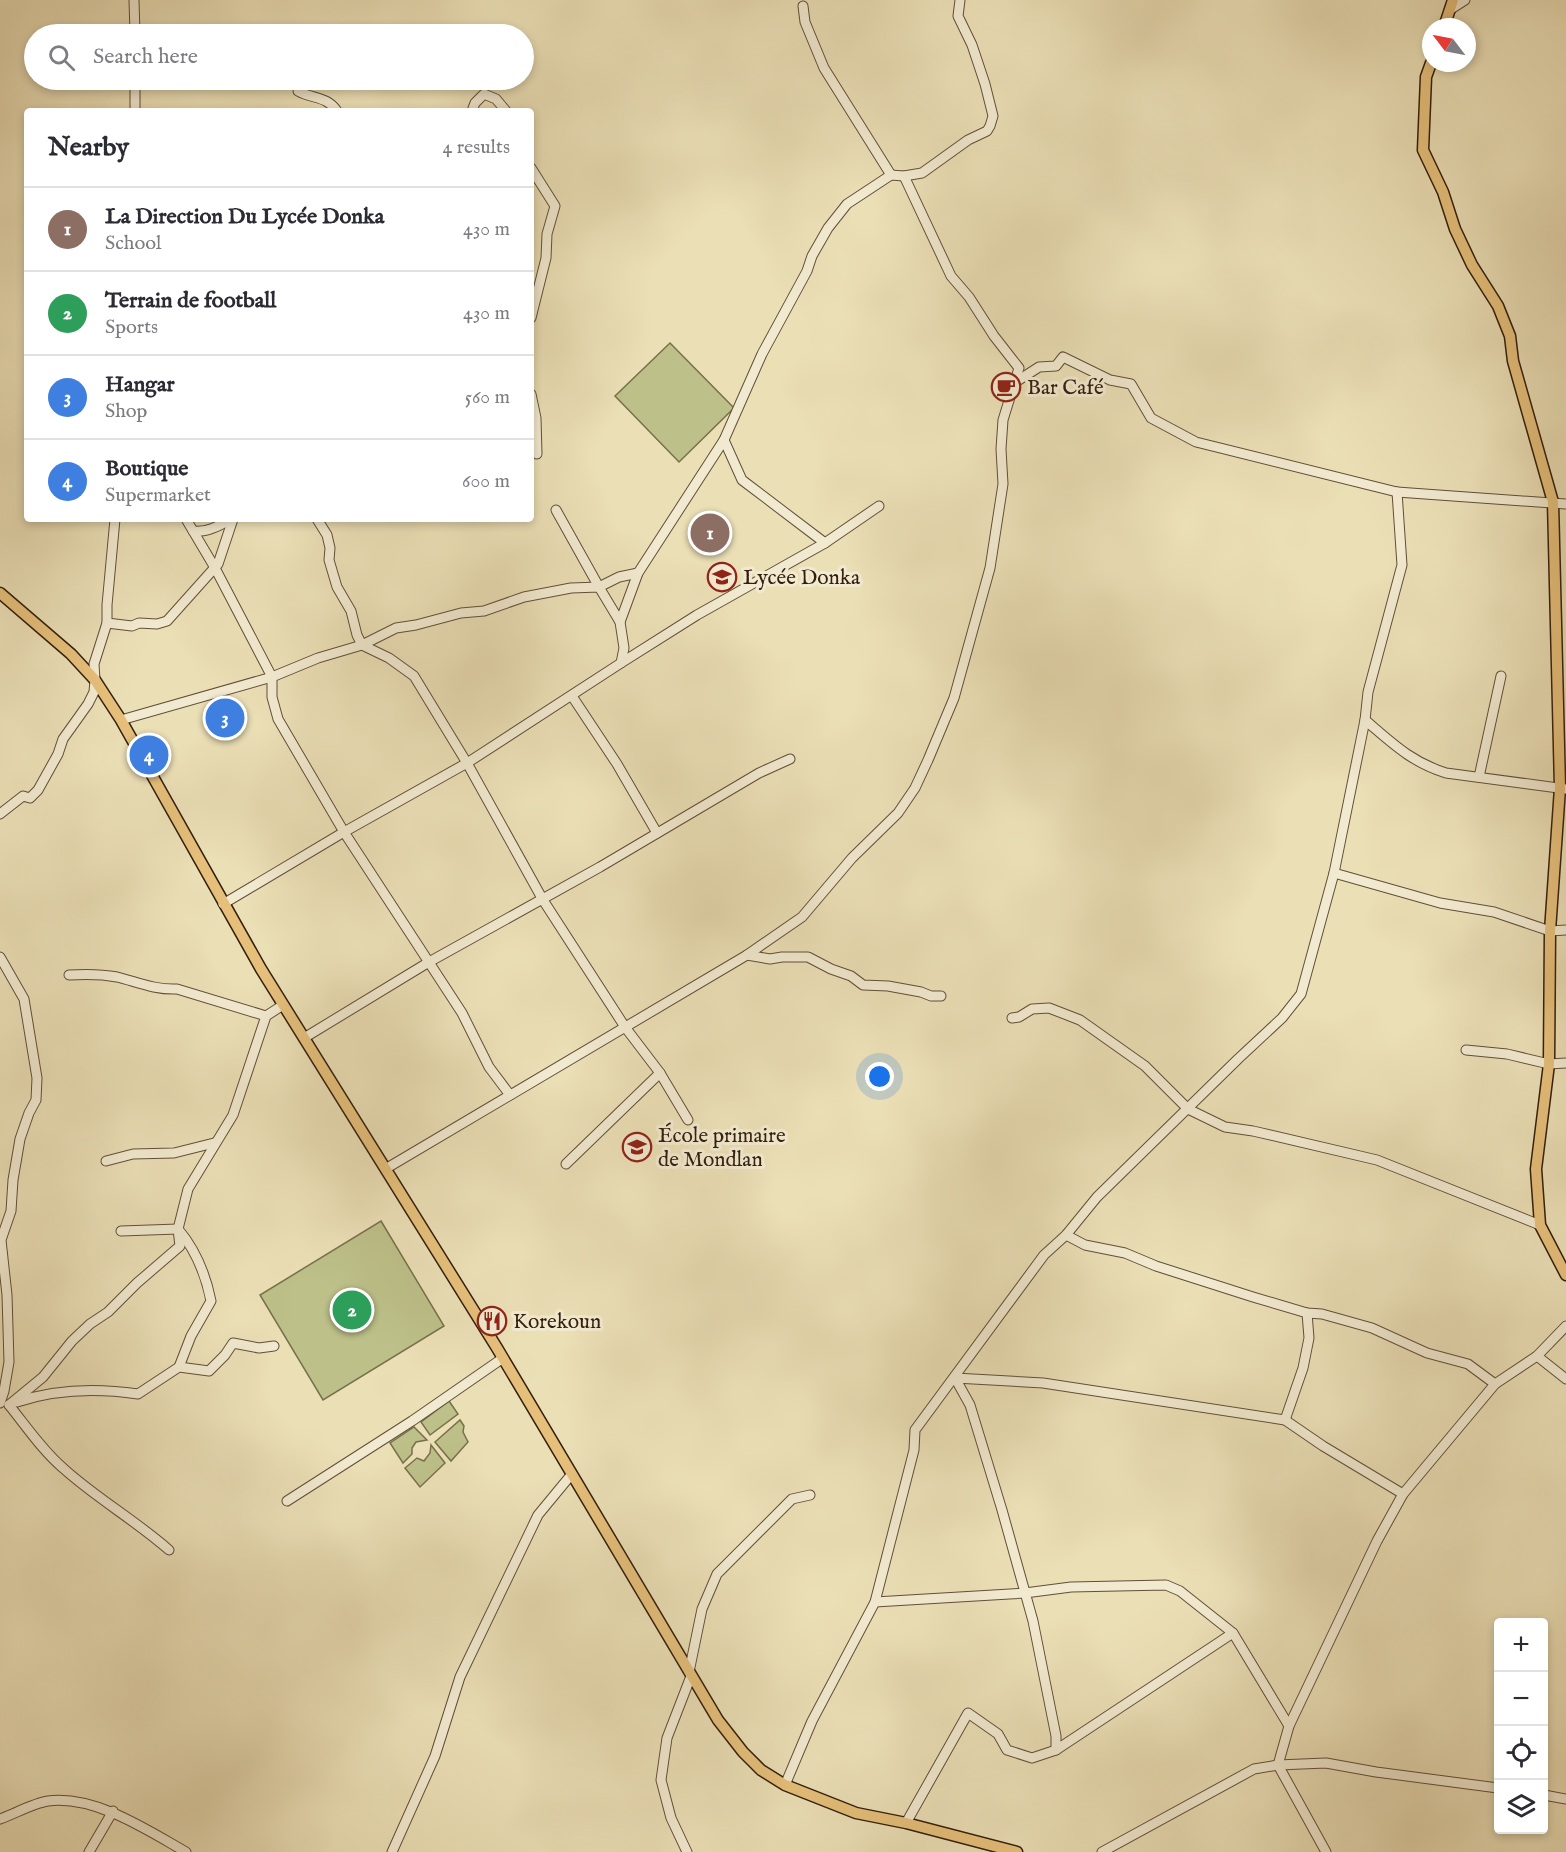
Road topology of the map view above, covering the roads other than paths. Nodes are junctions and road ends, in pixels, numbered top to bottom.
1 (134, 0) edge
2 (960, 0) edge
3 (1466, 0) edge
4 (1452, 4) edge
5 (803, 6) dead end
6 (135, 24) edge
7 (1428, 72) edge
8 (135, 90) edge
9 (298, 92) dead end
10 (135, 108) edge
11 (335, 108) edge
12 (473, 108) edge
13 (504, 108) edge
14 (534, 173) edge
15 (891, 174) junction
16 (904, 176) junction
17 (536, 280) edge
18 (534, 295) edge
19 (1014, 383) junction
20 (534, 408) edge
21 (724, 440) junction
22 (537, 454) dead end
23 (1397, 492) junction
24 (1553, 502) junction
25 (1566, 504) edge
26 (879, 506) dead end
27 (556, 510) dead end
28 (115, 522) edge
29 (188, 522) edge
30 (226, 522) edge
31 (231, 522) edge
32 (319, 522) edge
33 (193, 531) junction
34 (825, 543) junction
35 (215, 568) junction
36 (638, 573) junction
37 (599, 587) junction
38 (0, 593) edge
39 (620, 622) junction
40 (107, 623) junction
41 (362, 645) junction
42 (621, 663) junction
43 (1501, 676) dead end
44 (272, 677) junction
45 (95, 680) junction
46 (572, 696) junction
47 (121, 720) junction
48 (1365, 720) junction
49 (790, 759) dead end
50 (467, 764) junction
51 (1479, 777) junction
52 (1563, 788) edge
53 (0, 814) edge
54 (344, 832) junction
55 (657, 833) junction
56 (1334, 873) junction
57 (543, 900) junction
58 (223, 904) junction
59 (1566, 930) edge
60 (1550, 931) junction
61 (747, 956) junction
62 (0, 957) edge
63 (429, 962) junction
64 (69, 975) dead end
65 (941, 996) dead end
66 (283, 1005) junction
67 (266, 1016) junction
68 (1012, 1018) dead end
69 (625, 1027) junction
70 (304, 1038) junction
71 (1466, 1050) dead end
72 (1566, 1063) edge
73 (1550, 1064) junction
74 (660, 1073) junction
75 (510, 1095) junction
76 (1188, 1109) junction
77 (688, 1120) dead end
78 (214, 1143) junction
79 (106, 1161) dead end
80 (566, 1164) dead end
81 (387, 1168) junction
82 (1540, 1226) junction
83 (178, 1229) junction
84 (122, 1231) dead end
85 (1066, 1235) junction
86 (1566, 1275) edge
87 (1307, 1313) junction
88 (1566, 1326) edge
89 (274, 1346) dead end
90 (1537, 1356) junction
91 (503, 1358) junction
92 (179, 1367) junction
93 (955, 1378) junction
94 (1566, 1379) edge
95 (1496, 1384) junction
96 (4, 1404) edge
97 (1285, 1420) junction
98 (571, 1475) junction
99 (1403, 1494) junction
100 (810, 1495) dead end
101 (287, 1501) dead end
102 (169, 1550) dead end
103 (1025, 1593) junction
104 (875, 1602) junction
105 (1233, 1633) junction
106 (690, 1674) junction
107 (1289, 1726) junction
108 (1056, 1750) junction
109 (1278, 1765) junction
110 (785, 1785) junction
111 (1494, 1787) edge
112 (1548, 1796) edge
113 (1566, 1799) edge
114 (113, 1811) junction
115 (0, 1819) edge
116 (906, 1823) junction
117 (89, 1852) edge
118 (186, 1852) edge
119 (392, 1852) edge
120 (687, 1852) edge
121 (1017, 1852) edge
122 (1102, 1852) edge
123 (1326, 1852) edge

1 - 6 street
2 - 16 street
3 - 4 street
5 - 15 street
7 - 24 main road
8 - 10 street
9 - 11 street
12 - 13 street
14 - 17 street
15 - 16 street
15 - 21 street
16 - 19 street
17 - 18 street
19 - 23 street
19 - 61 street
20 - 22 street
21 - 34 street
21 - 36 street
23 - 24 street
23 - 48 street
24 - 25 street
24 - 52 main road
26 - 34 street
27 - 37 street
28 - 40 street
29 - 33 street
30 - 33 street
31 - 35 street
32 - 41 street
33 - 35 street
34 - 42 street
35 - 40 street
35 - 44 street
36 - 37 street
36 - 39 street
37 - 39 street
37 - 41 street
38 - 45 main road
39 - 42 street
40 - 45 street
41 - 44 street
41 - 50 street
42 - 46 street
43 - 51 street
44 - 47 street
44 - 54 street
45 - 47 main road
45 - 53 street
46 - 50 street
46 - 55 street
47 - 58 main road
48 - 51 street
48 - 56 street
49 - 55 street
50 - 54 street
50 - 57 street
51 - 52 street
52 - 60 main road
54 - 58 street
54 - 63 street
55 - 57 street
56 - 60 street
56 - 76 street
57 - 63 street
57 - 69 street
58 - 66 main road
59 - 60 street
60 - 73 main road
61 - 65 street
61 - 69 street
62 - 96 street
63 - 70 street
63 - 75 street
64 - 67 street
66 - 67 street
66 - 70 main road
67 - 78 street
68 - 76 street
69 - 74 street
69 - 75 street
70 - 81 main road
71 - 73 street
72 - 73 street
73 - 82 main road
74 - 77 street
74 - 80 street
75 - 81 street
76 - 82 street
76 - 85 street
78 - 79 street
78 - 83 street
81 - 91 main road
82 - 86 main road
83 - 84 street
83 - 92 street
83 - 96 street
85 - 87 street
85 - 93 street
87 - 95 street
87 - 97 street
88 - 90 street
89 - 92 street
90 - 94 street
90 - 95 street
91 - 98 main road
91 - 101 street
92 - 96 street
93 - 97 street
93 - 103 street
93 - 104 street
95 - 99 street
96 - 102 street
97 - 99 street
98 - 106 main road
98 - 119 street
99 - 107 street
100 - 106 street
103 - 104 street
103 - 105 street
103 - 108 street
104 - 110 street
105 - 107 street
105 - 108 street
106 - 110 main road
106 - 120 street
107 - 109 street
108 - 116 street
109 - 111 street
109 - 122 street
109 - 123 street
110 - 116 main road
112 - 113 street
114 - 115 street
114 - 117 street
114 - 118 street
116 - 121 main road

